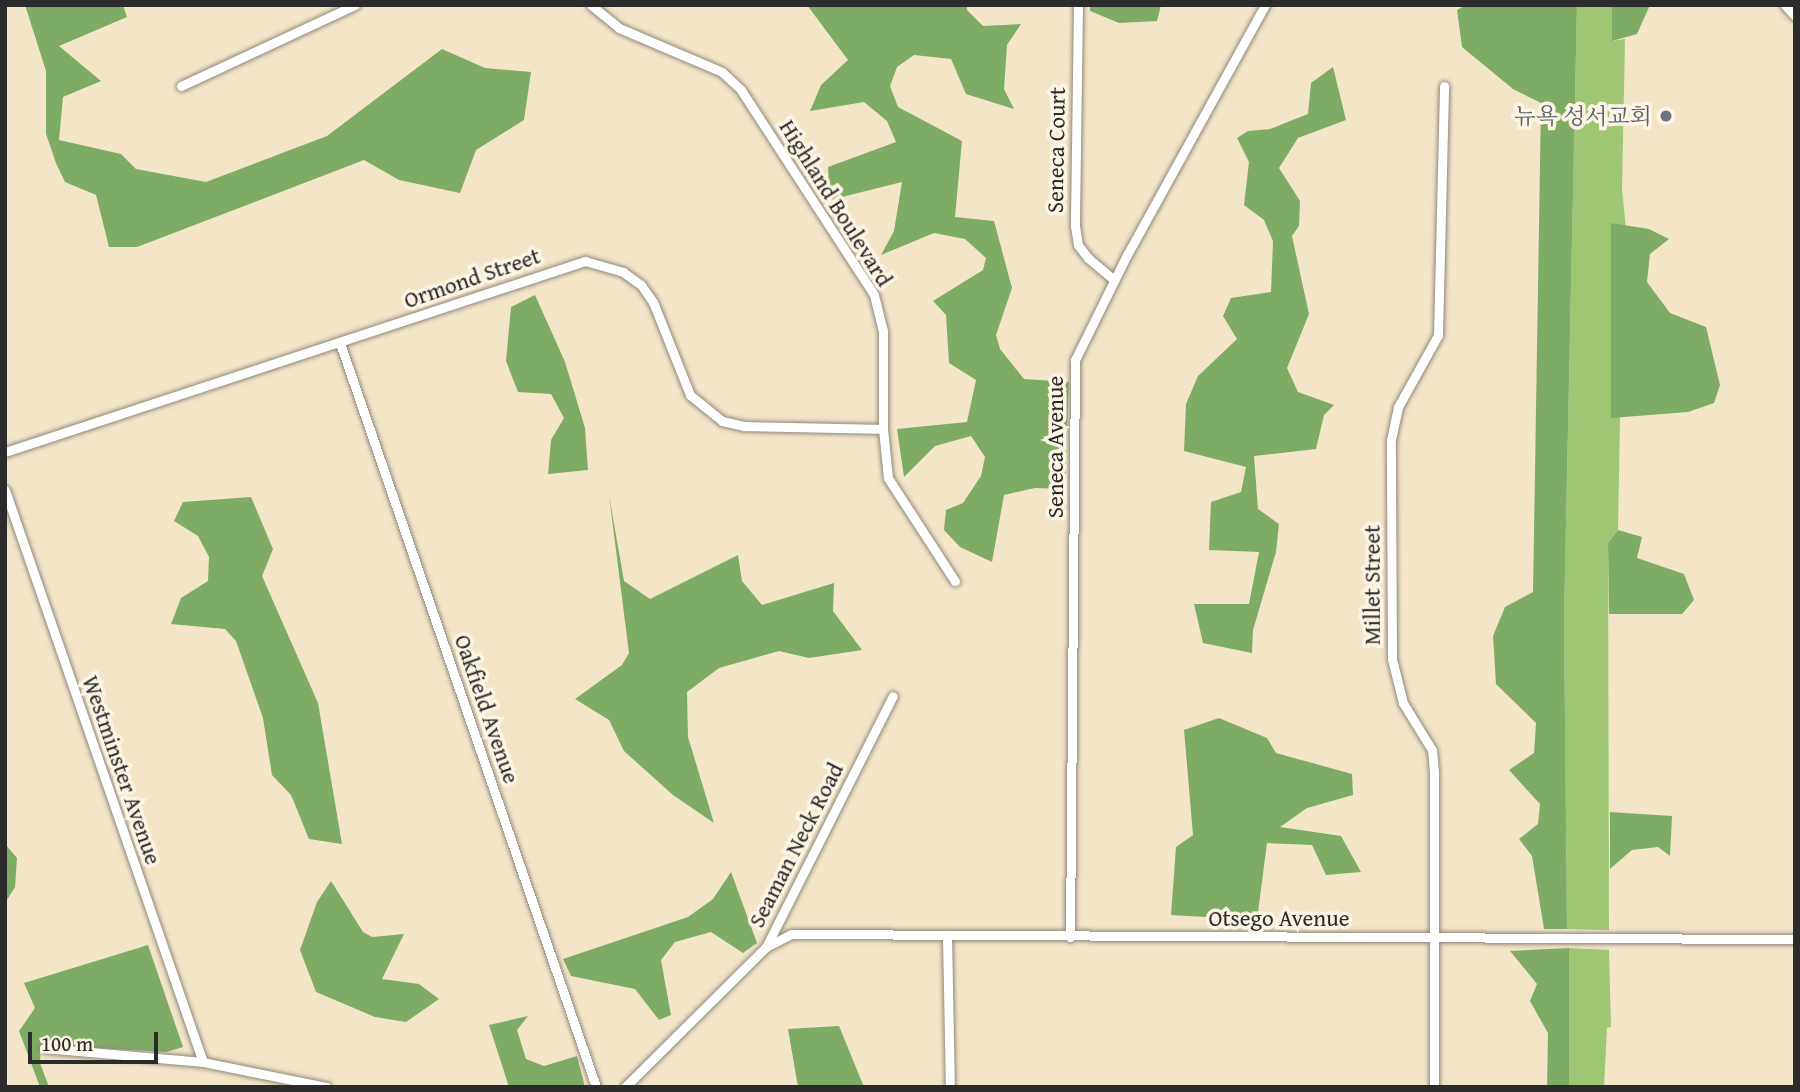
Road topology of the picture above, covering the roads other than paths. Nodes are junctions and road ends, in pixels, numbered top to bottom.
1 (355, 5) edge
2 (591, 5) edge
3 (1078, 5) edge
4 (1265, 5) edge
5 (1784, 5) edge
6 (1795, 16) edge
7 (181, 86) dead end
8 (1444, 86) dead end
9 (1114, 280) junction
10 (340, 343) junction
11 (883, 429) junction
12 (5, 452) edge
13 (5, 491) edge
14 (955, 581) dead end
15 (893, 696) dead end
16 (947, 936) junction
17 (1070, 937) junction
18 (1434, 938) junction
19 (1795, 939) edge
20 (765, 947) junction
21 (44, 1048) dead end
22 (203, 1062) junction
23 (327, 1087) edge
24 (596, 1087) edge
25 (625, 1087) edge
26 (950, 1087) edge
27 (1434, 1087) edge

1 - 7 street
2 - 11 street, Highland Boulevard
3 - 9 street, Seneca Court
4 - 9 street, Seneca Avenue
5 - 6 street
8 - 18 street, Millet Street
9 - 17 street, Seneca Avenue
10 - 11 street, Ormond Street
10 - 12 street, Ormond Street
10 - 24 street, Oakfield Avenue
11 - 14 street, Highland Boulevard
13 - 22 street, Westminster Avenue
15 - 20 street, Seaman Neck Road
16 - 17 street, Otsego Avenue
16 - 20 street, Otsego Avenue
16 - 26 street
17 - 18 street, Otsego Avenue
18 - 19 street, Otsego Avenue
18 - 27 street, Millet Street
20 - 25 street, Seaman Neck Road
21 - 22 street
22 - 23 street

